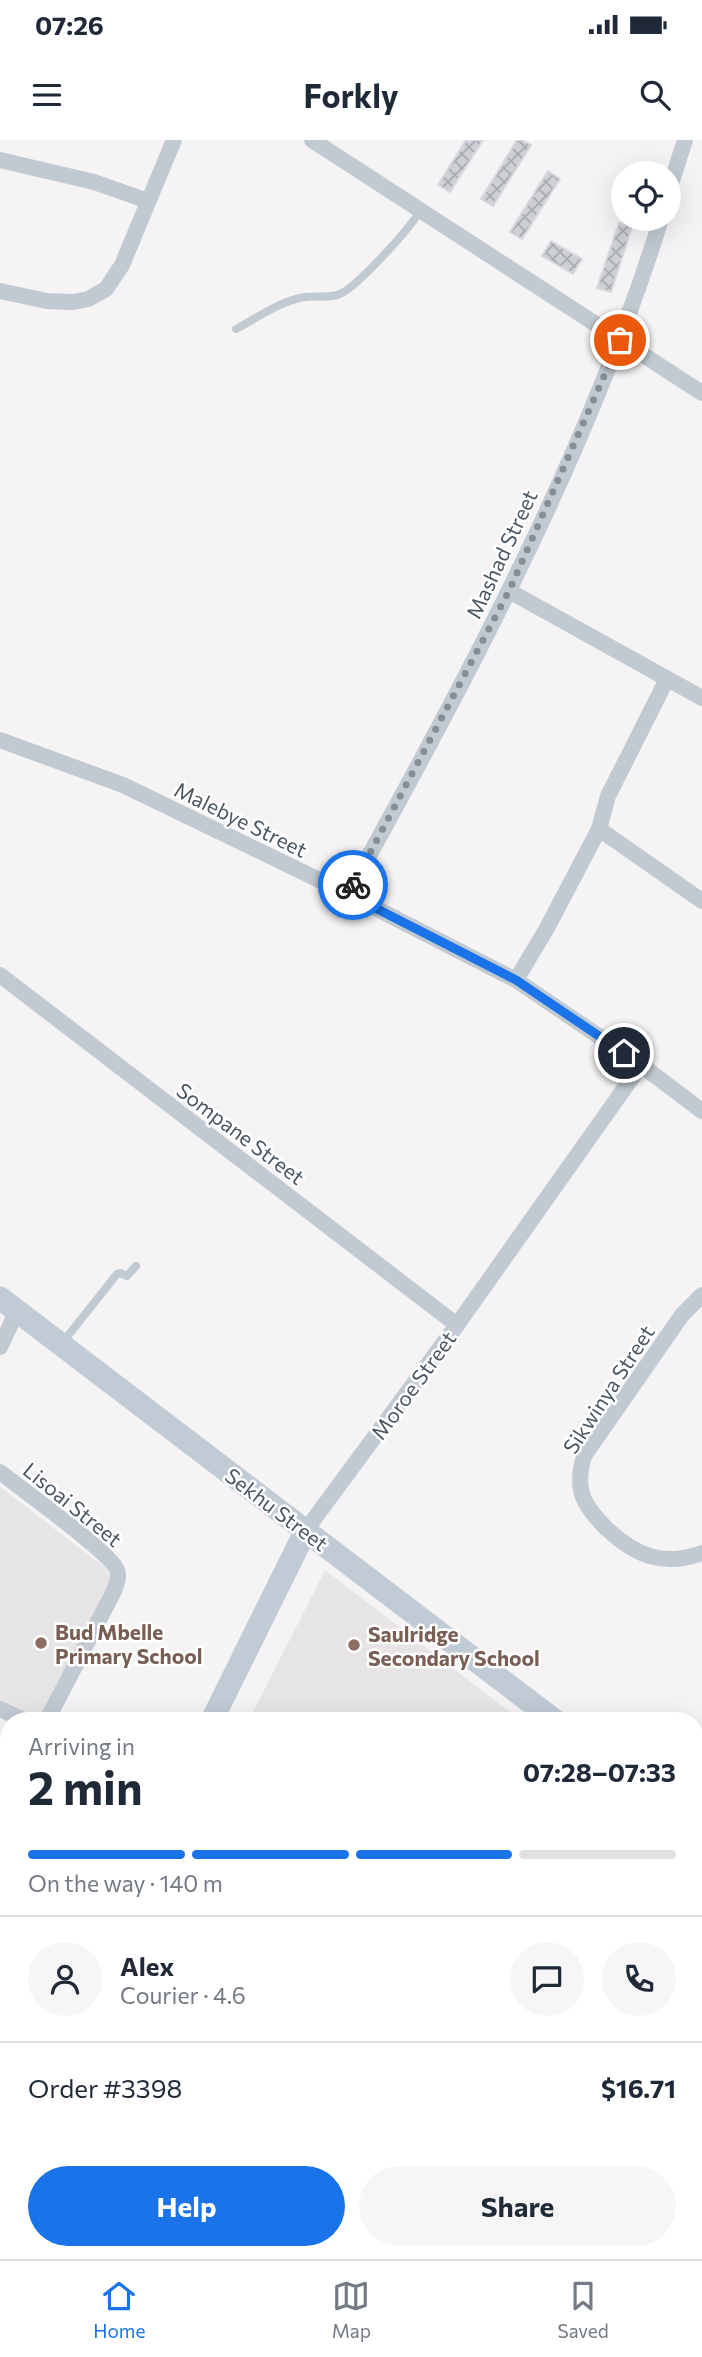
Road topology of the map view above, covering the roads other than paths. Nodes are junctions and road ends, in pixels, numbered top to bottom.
1 (174, 140) edge
2 (312, 140) edge
3 (685, 140) edge
4 (0, 160) edge
5 (678, 161) edge
6 (148, 201) junction
7 (420, 210) junction
8 (657, 231) edge
9 (0, 291) edge
10 (236, 330) dead end
11 (620, 340) junction
12 (702, 393) edge
13 (509, 591) junction
14 (667, 679) junction
15 (702, 698) edge
16 (0, 740) edge
17 (599, 829) junction
18 (348, 894) junction
19 (702, 901) edge
20 (0, 975) edge
21 (516, 980) junction
22 (641, 1065) junction
23 (702, 1111) edge
24 (136, 1266) dead end
25 (702, 1295) edge
26 (9, 1304) edge
27 (457, 1325) junction
28 (61, 1344) junction
29 (0, 1347) edge
30 (0, 1472) edge
31 (306, 1530) junction
32 (702, 1553) edge
33 (51, 1712) edge
34 (216, 1712) edge
35 (544, 1712) edge

1 - 6 street
2 - 7 street
3 - 5 street
4 - 6 street
6 - 9 street
7 - 10 lane
7 - 11 street
8 - 11 street, Mashad Street
11 - 12 street
11 - 13 street, Mashad Street
13 - 14 street
13 - 18 street, Mashad Street
14 - 15 street
14 - 17 street
16 - 18 street, Malebye Street
17 - 19 street
17 - 21 street
18 - 21 street, Malebye Street
20 - 27 street, Sompane Street
21 - 22 street, Malebye Street
22 - 23 street, Malebye Street
22 - 27 street, Moroe Street
24 - 28 lane
25 - 32 street, Sikwinya Street
26 - 28 street, Sekhu Street
26 - 29 street
27 - 31 street, Moroe Street
28 - 31 street, Sekhu Street
30 - 33 street, Lisoai Street
31 - 34 street, Moroe Street
31 - 35 street, Sekhu Street

